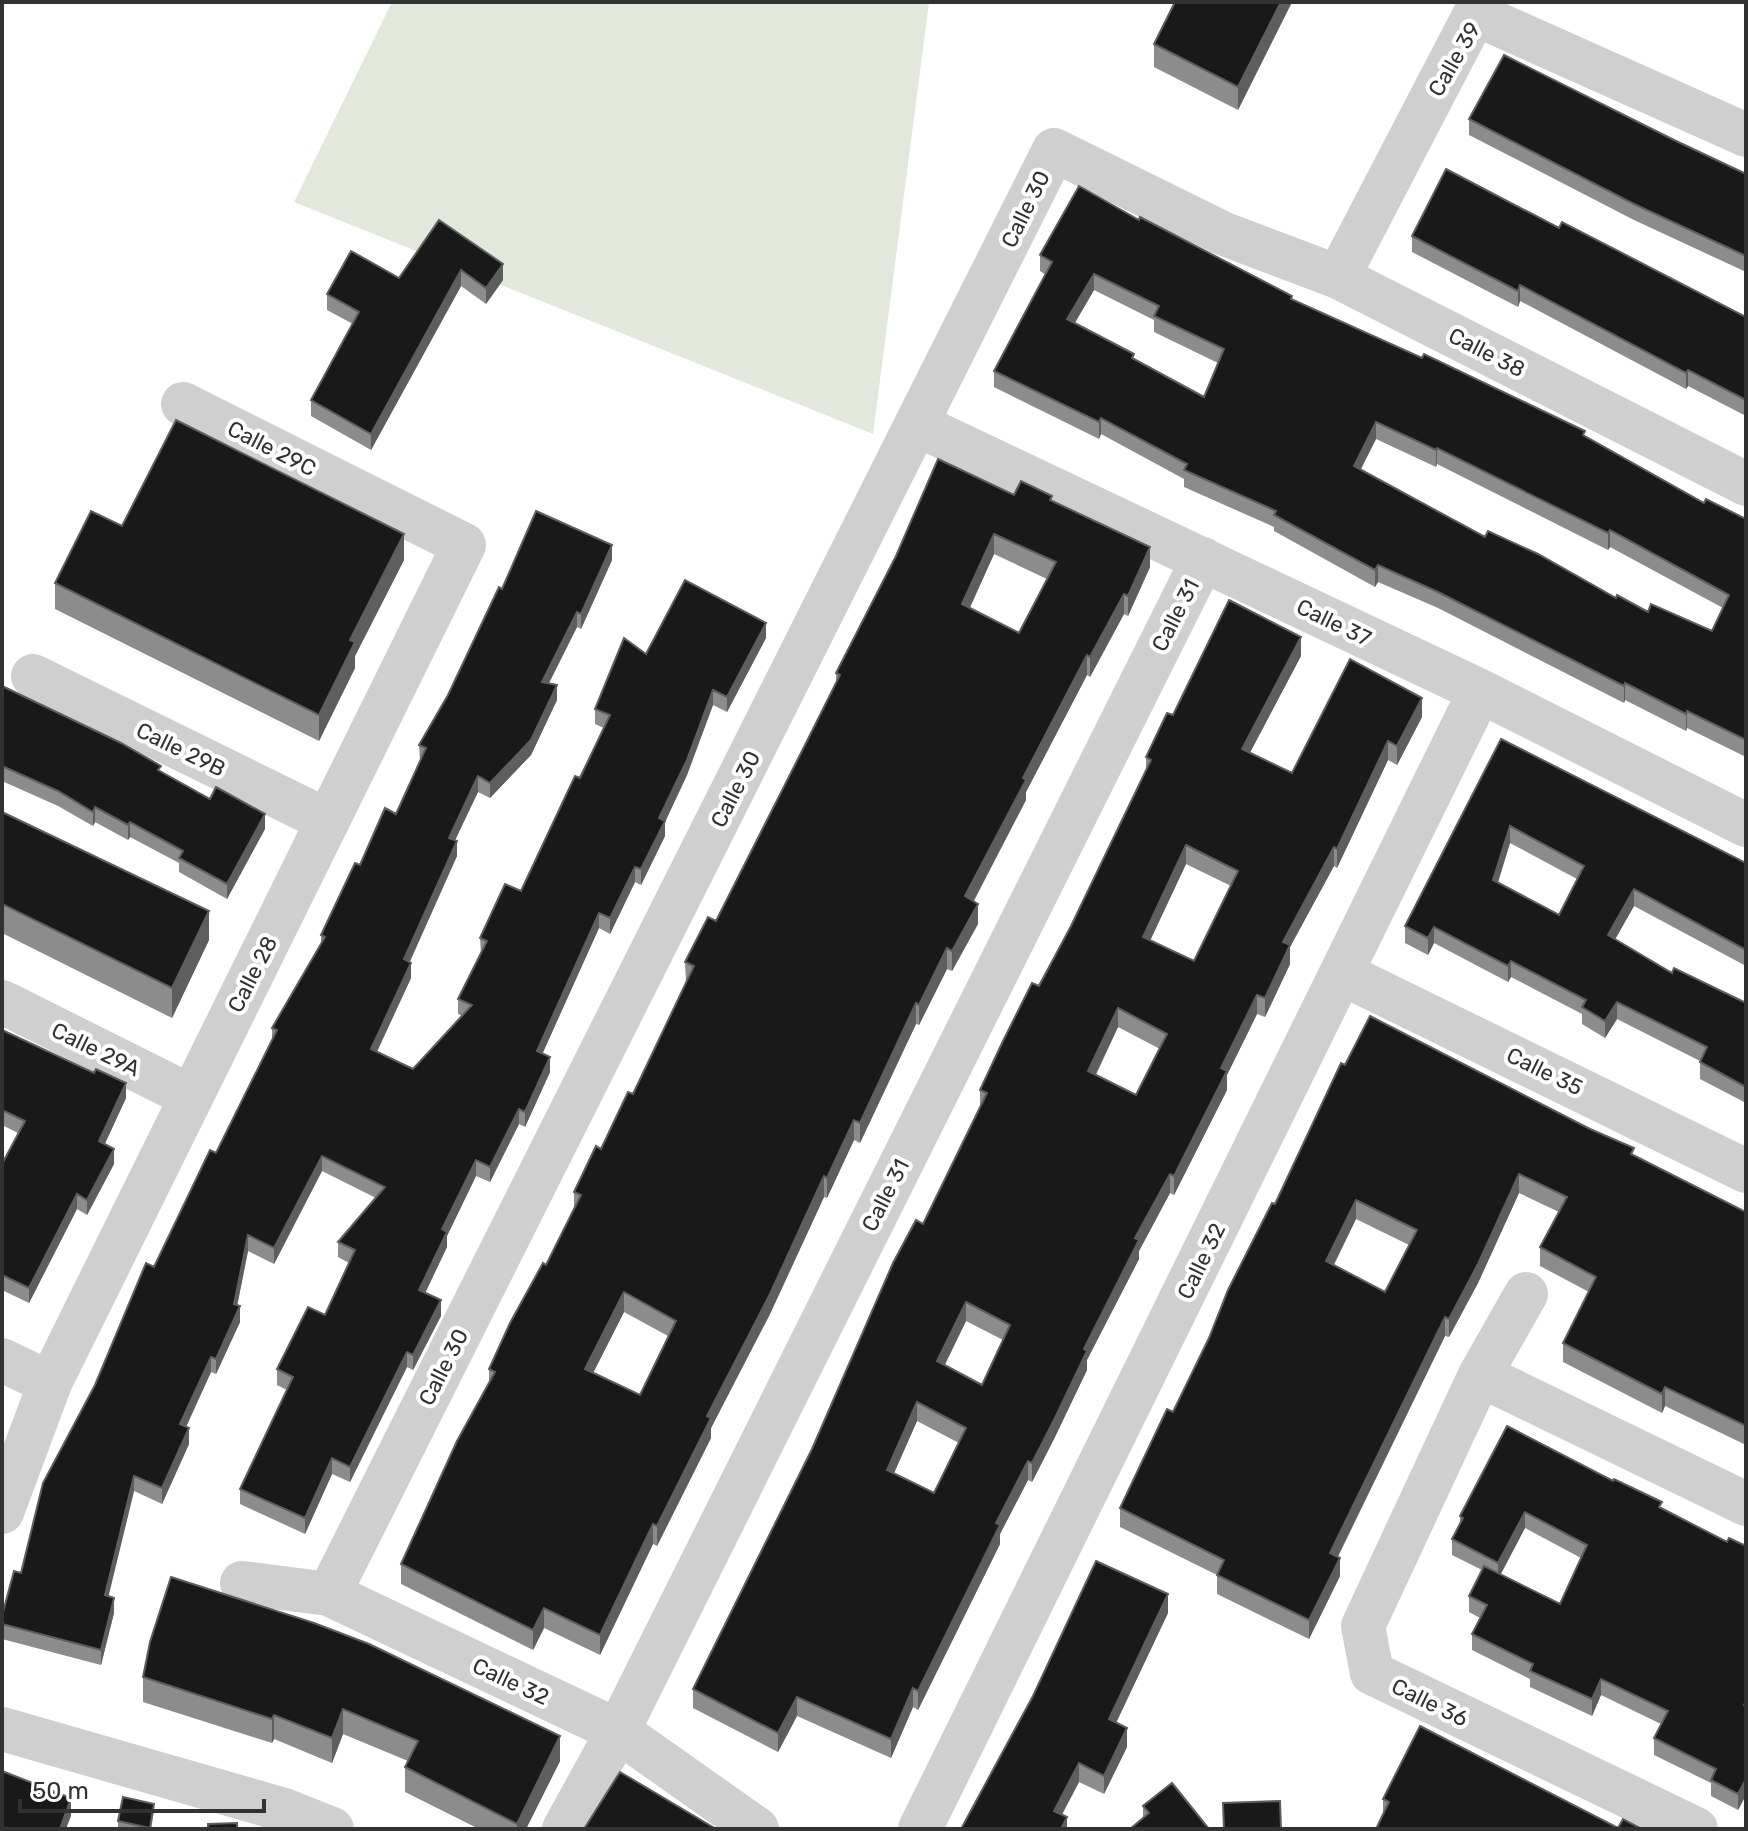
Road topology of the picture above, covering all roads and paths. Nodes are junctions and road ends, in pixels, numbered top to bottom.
1 (1746, 135) edge
2 (1222, 233) joint
3 (1338, 277) junction
4 (183, 404) dead end
5 (918, 425) junction
6 (1746, 484) edge
7 (360, 493) joint
8 (1203, 559) junction
9 (33, 676) dead end
10 (1480, 691) junction
11 (328, 821) junction
12 (1746, 825) edge
13 (1343, 974) junction
14 (2, 1002) edge
15 (190, 1096) junction
16 (1746, 1171) edge
17 (1526, 1294) dead end
18 (2, 1360) edge
19 (1480, 1375) junction
20 (50, 1383) junction
21 (1746, 1504) edge
22 (2, 1512) edge
23 (242, 1583) dead end
24 (329, 1594) junction
25 (2, 1729) edge
26 (618, 1731) junction
27 (332, 1829) edge
28 (564, 1829) edge
29 (757, 1829) edge
30 (920, 1829) edge
31 (1696, 1829) edge

1 - 3 street, Calle 39
2 - 3 street, Calle 38
2 - 5 street, Calle 30
3 - 6 street, Calle 38
4 - 7 street, Calle 29C
5 - 8 street, Calle 37
5 - 24 street, Calle 30
7 - 11 street, Calle 28
8 - 10 street, Calle 37
8 - 26 street, Calle 31
9 - 11 street, Calle 29B
10 - 12 street, Calle 37
10 - 13 street, Calle 32
11 - 15 street, Calle 28
13 - 16 street, Calle 35
13 - 30 street, Calle 32
14 - 15 street, Calle 29A
15 - 20 street, Calle 28
17 - 19 street, Calle 36
18 - 20 street
19 - 21 street
19 - 31 street, Calle 36
20 - 22 street, Calle 28
23 - 24 street, Calle 32
24 - 26 street, Calle 32
25 - 27 street
26 - 28 street, Calle 31
26 - 29 street, Calle 32

